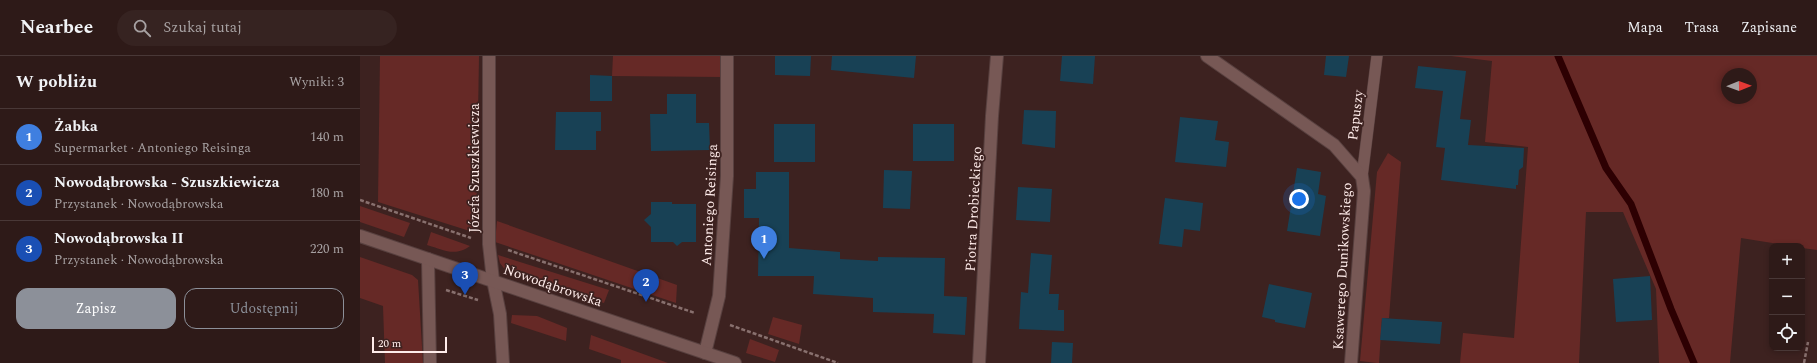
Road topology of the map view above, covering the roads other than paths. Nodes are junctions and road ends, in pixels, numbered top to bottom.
1 (489, 56) edge
2 (727, 56) edge
3 (997, 56) edge
4 (1207, 56) edge
5 (1377, 56) edge
6 (1362, 177) junction
7 (360, 236) edge
8 (428, 259) junction
9 (493, 280) junction
10 (705, 353) junction
11 (430, 363) edge
12 (503, 363) edge
13 (735, 363) edge
14 (980, 363) edge
15 (1351, 363) edge

1 - 9 street, Józefa Szuszkiewicza
2 - 10 street, Antoniego Reisinga
3 - 14 street, Piotra Drobieckiego
4 - 6 street, Ksawerego Dunikowskiego
5 - 6 lane, Papuszy
6 - 15 street, Ksawerego Dunikowskiego
7 - 8 street, Nowodąbrowska
8 - 9 street, Nowodąbrowska
8 - 11 street
9 - 10 street, Nowodąbrowska
9 - 12 street, Józefa Szuszkiewicza
10 - 13 street, Nowodąbrowska

